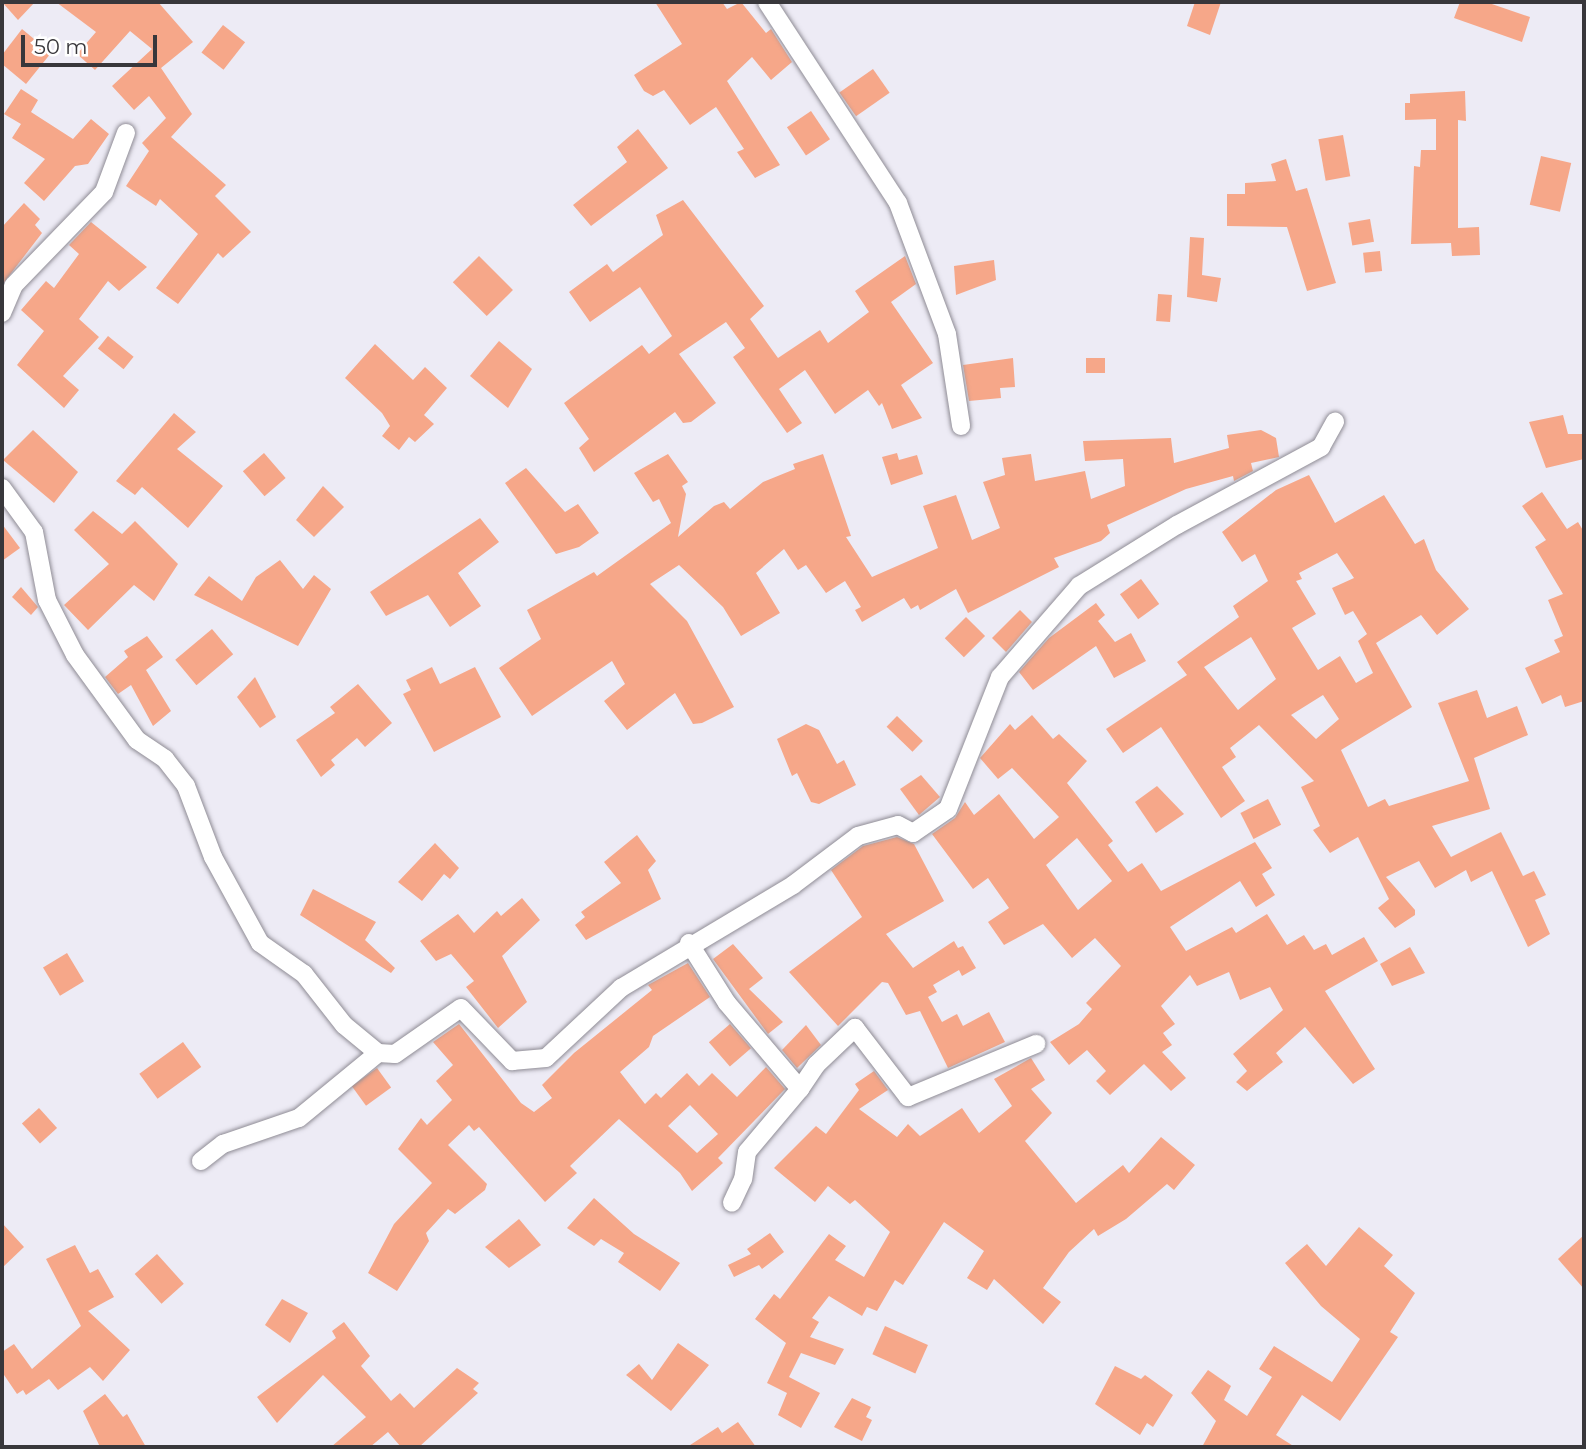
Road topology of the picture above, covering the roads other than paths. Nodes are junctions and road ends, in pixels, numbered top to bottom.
1 (767, 2) edge
2 (126, 133) dead end
3 (2, 313) edge
4 (1335, 422) dead end
5 (961, 426) dead end
6 (2, 488) edge
7 (689, 943) junction
8 (1036, 1044) dead end
9 (378, 1053) junction
10 (800, 1089) junction
11 (201, 1161) dead end
12 (732, 1203) dead end

1 - 5 street
2 - 3 street
4 - 7 street
6 - 9 street
7 - 9 street
7 - 10 street
8 - 10 street
9 - 11 street
10 - 12 street

